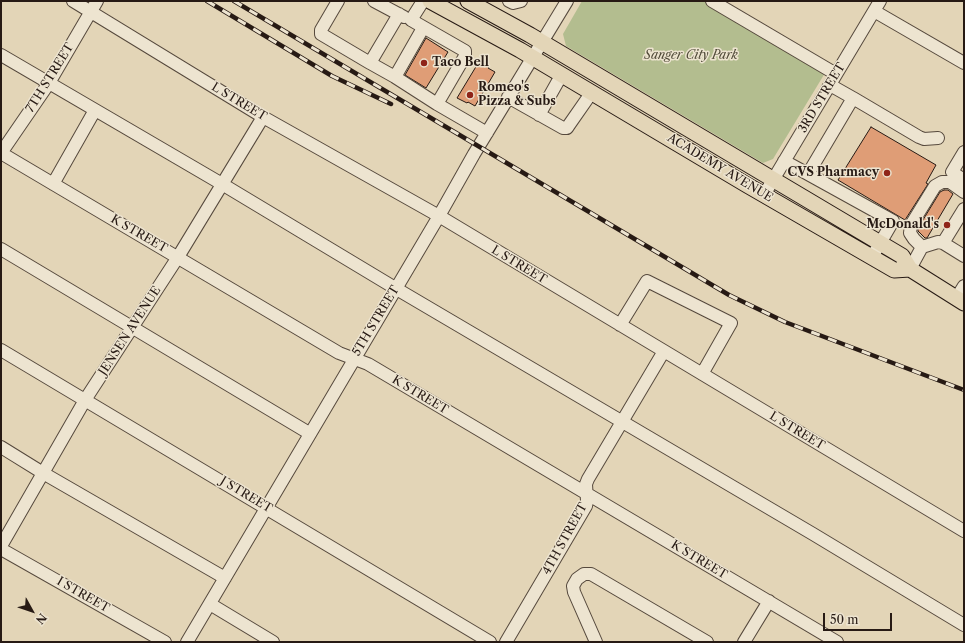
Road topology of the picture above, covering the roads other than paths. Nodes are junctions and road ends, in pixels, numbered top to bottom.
1 (74, 1) edge
2 (338, 1) edge
3 (374, 1) edge
4 (423, 1) edge
5 (430, 1) edge
6 (469, 1) edge
7 (509, 1) edge
8 (521, 1) edge
9 (567, 1) edge
10 (712, 1) edge
11 (94, 6) edge
12 (877, 6) edge
13 (399, 14) junction
14 (411, 20) junction
15 (423, 28) junction
16 (542, 42) junction
17 (1, 55) edge
18 (533, 57) junction
19 (370, 63) junction
20 (964, 63) edge
21 (562, 74) junction
22 (836, 74) junction
23 (394, 77) junction
24 (49, 84) junction
25 (830, 85) junction
26 (592, 92) junction
27 (508, 98) junction
28 (853, 98) junction
29 (437, 104) junction
30 (615, 106) junction
31 (95, 110) junction
32 (538, 114) junction
33 (262, 117) junction
34 (669, 118) junction
35 (487, 133) junction
36 (938, 138) dead end
37 (964, 152) edge
38 (1, 153) edge
39 (784, 161) junction
40 (808, 174) junction
41 (772, 180) junction
42 (964, 180) edge
43 (53, 184) junction
44 (222, 184) junction
45 (964, 192) edge
46 (764, 195) junction
47 (964, 209) edge
48 (439, 216) junction
49 (880, 243) junction
50 (943, 243) junction
51 (922, 247) junction
52 (1, 249) edge
53 (964, 256) edge
54 (178, 257) junction
55 (872, 257) junction
56 (910, 269) junction
57 (964, 286) edge
58 (395, 288) junction
59 (960, 301) edge
60 (620, 325) junction
61 (132, 328) junction
62 (1, 350) edge
63 (664, 351) junction
64 (354, 358) junction
65 (702, 374) junction
66 (85, 400) junction
67 (621, 422) junction
68 (309, 433) junction
69 (1, 447) edge
70 (43, 473) junction
71 (586, 492) junction
72 (266, 507) junction
73 (964, 531) edge
74 (1, 548) edge
75 (225, 578) junction
76 (768, 601) junction
77 (210, 604) junction
78 (964, 625) edge
79 (165, 642) edge
80 (187, 642) edge
81 (273, 642) edge
82 (490, 642) edge
83 (506, 642) edge
84 (596, 642) edge
85 (706, 642) edge
86 (744, 642) edge
87 (837, 642) edge

1 - 11 street, L STREET
2 - 19 street
3 - 13 street
4 - 14 street
5 - 18 main road, ACADEMY AVENUE
6 - 16 main road, ACADEMY AVENUE
7 - 8 street
9 - 16 street, 5TH STREET
10 - 22 street
11 - 24 street, 7TH STREET
11 - 33 street, L STREET
12 - 20 street
12 - 22 street, 3RD STREET
13 - 14 street
13 - 19 street
14 - 15 street
15 - 23 street
15 - 29 street
16 - 18 street, 5TH STREET
16 - 34 main road, ACADEMY AVENUE
17 - 24 street
18 - 21 main road, ACADEMY AVENUE
18 - 27 street, 5TH STREET
19 - 23 street
21 - 26 main road, ACADEMY AVENUE
21 - 32 street
22 - 25 street, 3RD STREET
23 - 29 street
24 - 31 street
24 - 38 street, 7TH STREET
25 - 28 street
25 - 39 street, 3RD STREET
26 - 30 main road, ACADEMY AVENUE
26 - 32 street
27 - 32 street
27 - 35 street, 5TH STREET
28 - 36 street
28 - 40 street
29 - 35 street
30 - 34 main road
30 - 46 main road, ACADEMY AVENUE
31 - 43 street
31 - 44 street
33 - 44 street, JENSEN AVENUE
33 - 48 street, L STREET
34 - 41 main road, ACADEMY AVENUE
35 - 48 street, 5TH STREET
37 - 42 street
38 - 43 street, K STREET
39 - 40 street
39 - 41 street, 3RD STREET
40 - 49 street
41 - 46 street, 3RD STREET
41 - 49 main road, ACADEMY AVENUE
43 - 54 street, K STREET
44 - 54 street, JENSEN AVENUE
44 - 58 street
45 - 51 street
46 - 55 main road, ACADEMY AVENUE
47 - 50 street
48 - 58 street, 5TH STREET
48 - 60 street, L STREET
49 - 55 street
49 - 56 main road, ACADEMY AVENUE
50 - 51 street
50 - 53 street
51 - 56 street
52 - 61 street
54 - 61 street, JENSEN AVENUE
54 - 64 street, K STREET
55 - 56 main road, ACADEMY AVENUE
56 - 59 main road, ACADEMY AVENUE
57 - 59 street
58 - 64 street, 5TH STREET
58 - 67 street
60 - 63 street, L STREET
60 - 65 street
61 - 66 street, JENSEN AVENUE
61 - 68 street
62 - 66 street, J STREET
63 - 65 street, L STREET
63 - 67 street, 4TH STREET
64 - 68 street, 5TH STREET
64 - 71 street, K STREET
65 - 73 street, L STREET
66 - 70 street, JENSEN AVENUE
66 - 72 street, J STREET
67 - 71 street, 4TH STREET
67 - 78 street
68 - 72 street, 5TH STREET
69 - 70 street
70 - 74 street, JENSEN AVENUE
70 - 75 street
71 - 76 street, K STREET
71 - 83 street, 4TH STREET
72 - 75 street, 5TH STREET
72 - 82 street, J STREET
74 - 79 street, I STREET
75 - 77 street, 5TH STREET
76 - 86 street
76 - 87 street, K STREET
77 - 80 street, 5TH STREET
77 - 81 street
84 - 85 street

